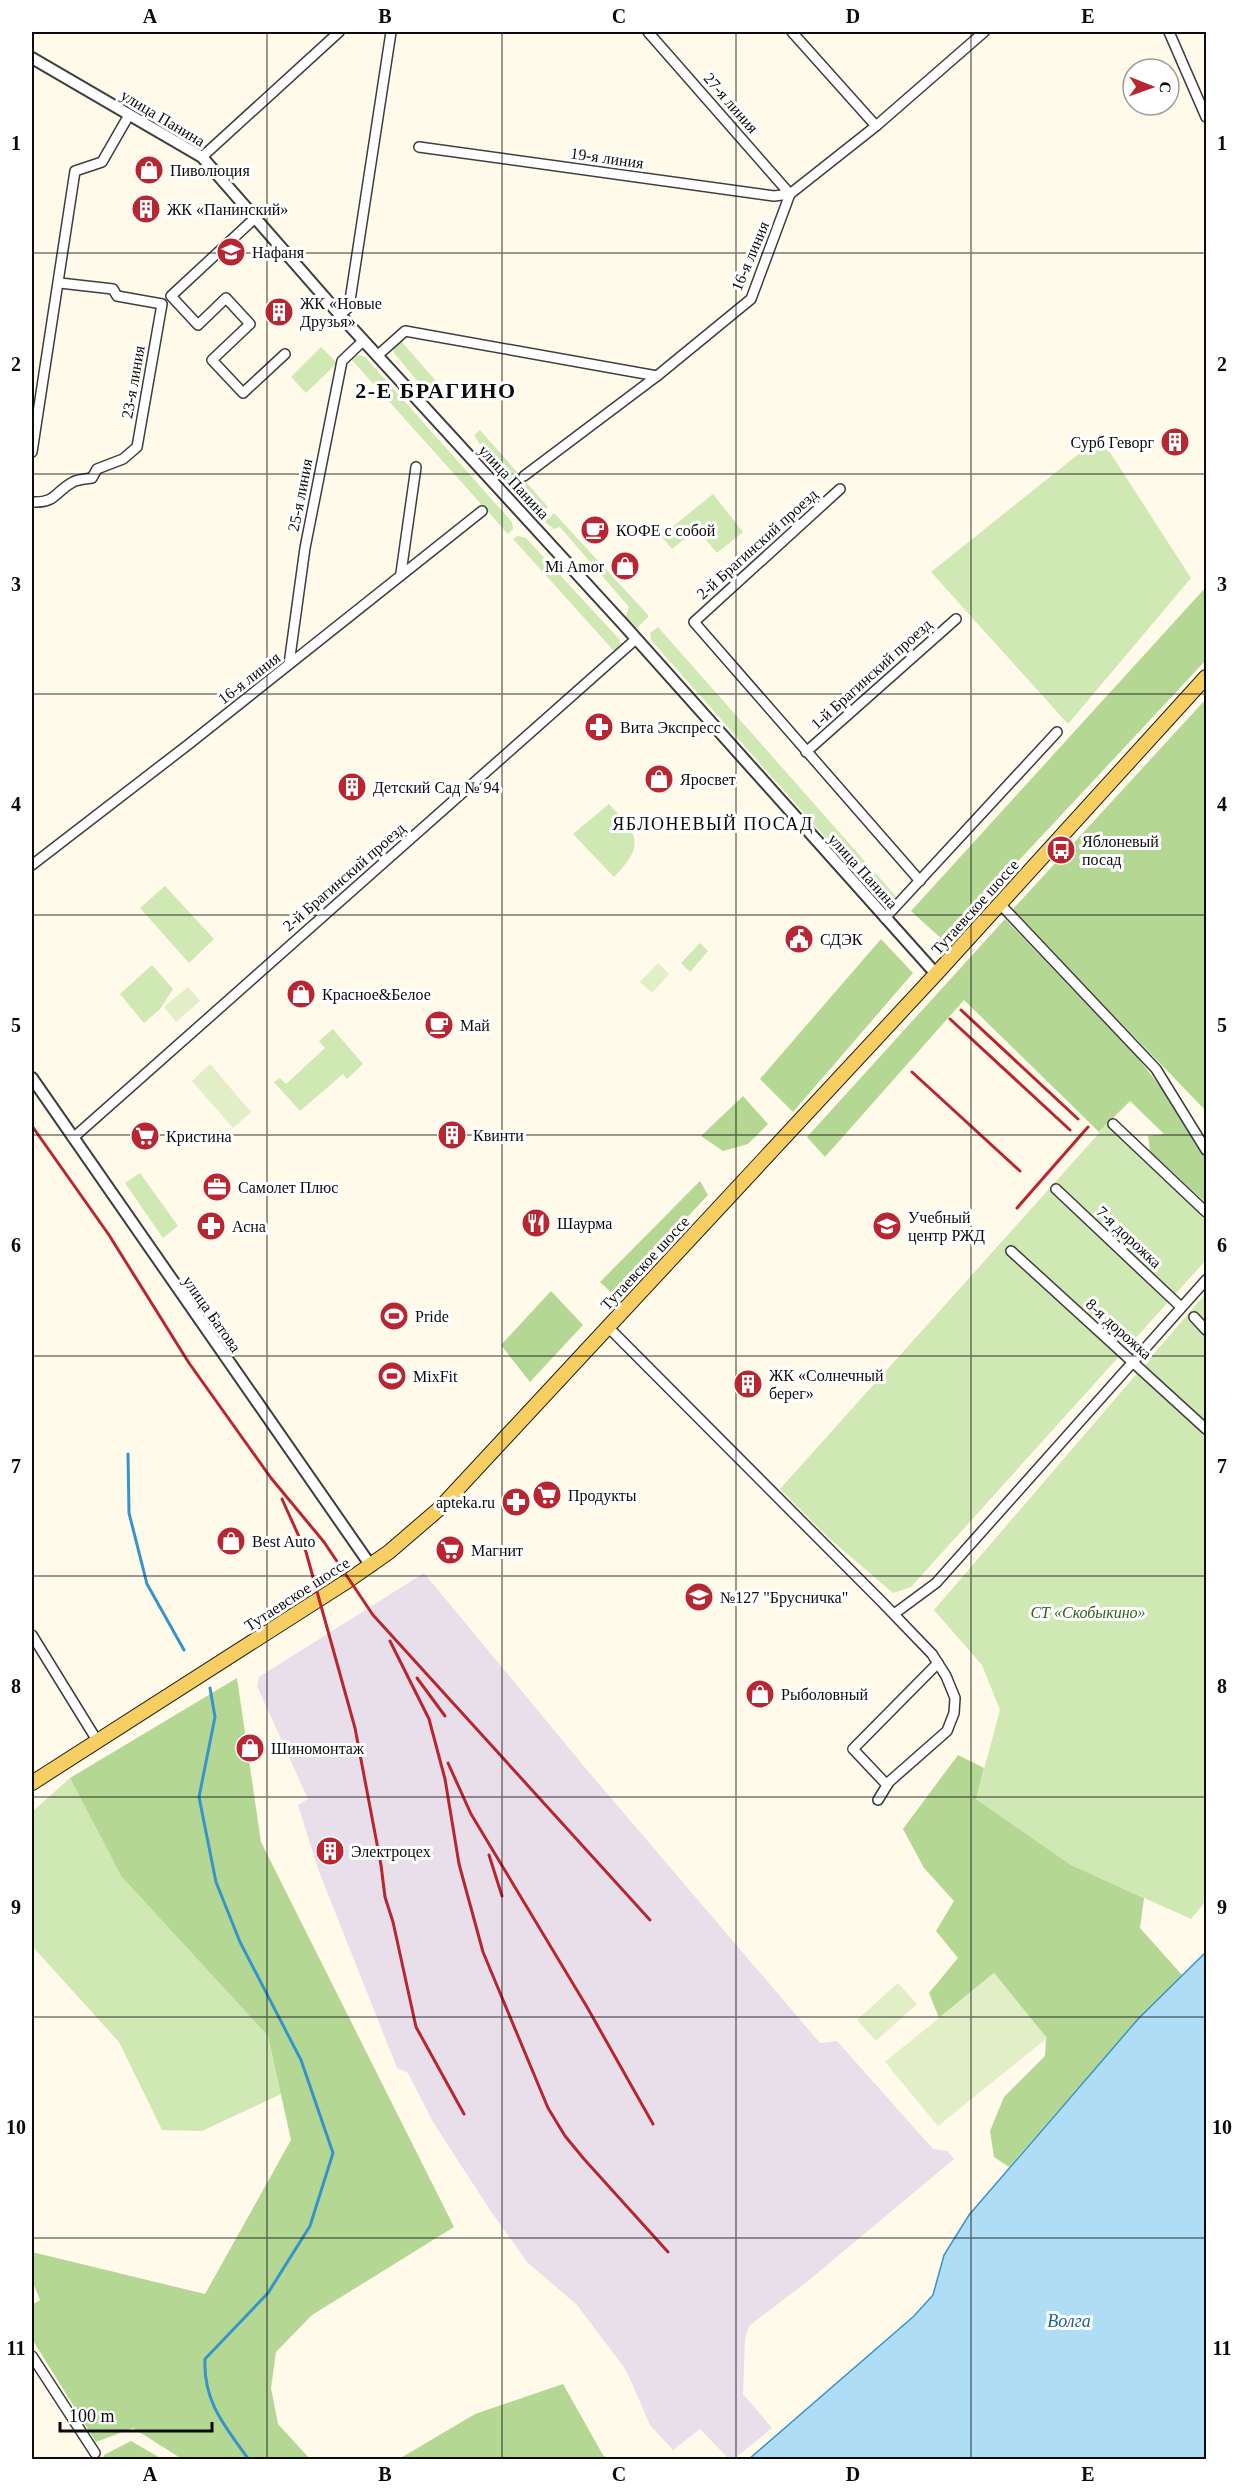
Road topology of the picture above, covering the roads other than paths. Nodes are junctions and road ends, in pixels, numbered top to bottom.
1 (339, 32) edge
2 (391, 32) edge
3 (648, 32) edge
4 (792, 32) edge
5 (984, 32) edge
6 (1169, 32) edge
7 (32, 58) edge
8 (129, 115) junction
9 (1206, 117) edge
10 (876, 126) junction
11 (419, 147) dead end
12 (202, 158) junction
13 (790, 194) junction
14 (255, 219) junction
15 (60, 283) junction
16 (340, 315) junction
17 (363, 341) junction
18 (285, 354) dead end
19 (377, 356) junction
20 (657, 376) junction
21 (32, 452) edge
22 (416, 467) dead end
23 (524, 476) dead end
24 (840, 489) dead end
25 (32, 502) edge
26 (482, 510) dead end
27 (401, 573) junction
28 (956, 619) dead end
29 (636, 639) junction
30 (289, 664) junction
31 (1206, 677) edge
32 (1057, 732) dead end
33 (806, 752) junction
34 (32, 866) edge
35 (920, 881) junction
36 (1000, 904) junction
37 (885, 918) junction
38 (936, 974) junction
39 (32, 1078) edge
40 (1113, 1124) dead end
41 (73, 1137) junction
42 (1206, 1150) edge
43 (1056, 1189) dead end
44 (1206, 1212) edge
45 (1011, 1251) dead end
46 (1206, 1280) edge
47 (1181, 1307) junction
48 (1194, 1317) dead end
49 (608, 1327) junction
50 (1206, 1330) edge
51 (1132, 1361) junction
52 (1206, 1429) edge
53 (371, 1566) junction
54 (894, 1614) junction
55 (32, 1635) edge
56 (938, 1663) junction
57 (98, 1742) junction
58 (32, 1783) edge
59 (887, 1785) junction
60 (878, 1800) dead end
61 (32, 2356) edge
62 (95, 2454) dead end

1 - 12 street
2 - 16 street
3 - 13 street, 27-я линия
4 - 10 street
5 - 10 street
6 - 9 street
7 - 8 street, улица Панина
8 - 12 street, улица Панина
8 - 15 street
10 - 13 street
11 - 13 street, 19-я линия
12 - 14 street, улица Панина
13 - 20 street, 16-я линия
14 - 16 street, улица Панина
14 - 18 street
15 - 21 street
15 - 25 street, 23-я линия
16 - 17 street, улица Панина
17 - 19 street, улица Панина
17 - 30 street, 25-я линия
19 - 20 street
19 - 29 street, улица Панина
20 - 23 street, 16-я линия
22 - 27 street
24 - 33 street, 2-й Брагинский проезд
26 - 27 street, 16-я линия
27 - 30 street, 16-я линия
28 - 33 street, 1-й Брагинский проезд
29 - 37 street, улица Панина
29 - 41 street, 2-й Брагинский проезд
30 - 34 street, 16-я линия
31 - 36 main road, Тутаевское шоссе
32 - 35 street
33 - 35 street
35 - 37 street
36 - 38 main road, Тутаевское шоссе
36 - 42 street
37 - 38 street, улица Панина
38 - 49 main road, Тутаевское шоссе
39 - 41 street, улица Батова
40 - 44 street
41 - 53 street, улица Батова
43 - 47 street, 7-я дорожка
45 - 51 street, 8-я дорожка
46 - 47 street
47 - 51 street
48 - 50 street
49 - 53 main road, Тутаевское шоссе
49 - 54 street
51 - 52 street, 8-я дорожка
51 - 54 street
53 - 57 main road, Тутаевское шоссе
54 - 56 street
55 - 57 street
56 - 59 street
56 - 59 street
57 - 58 main road, Тутаевское шоссе
59 - 60 street
61 - 62 street

